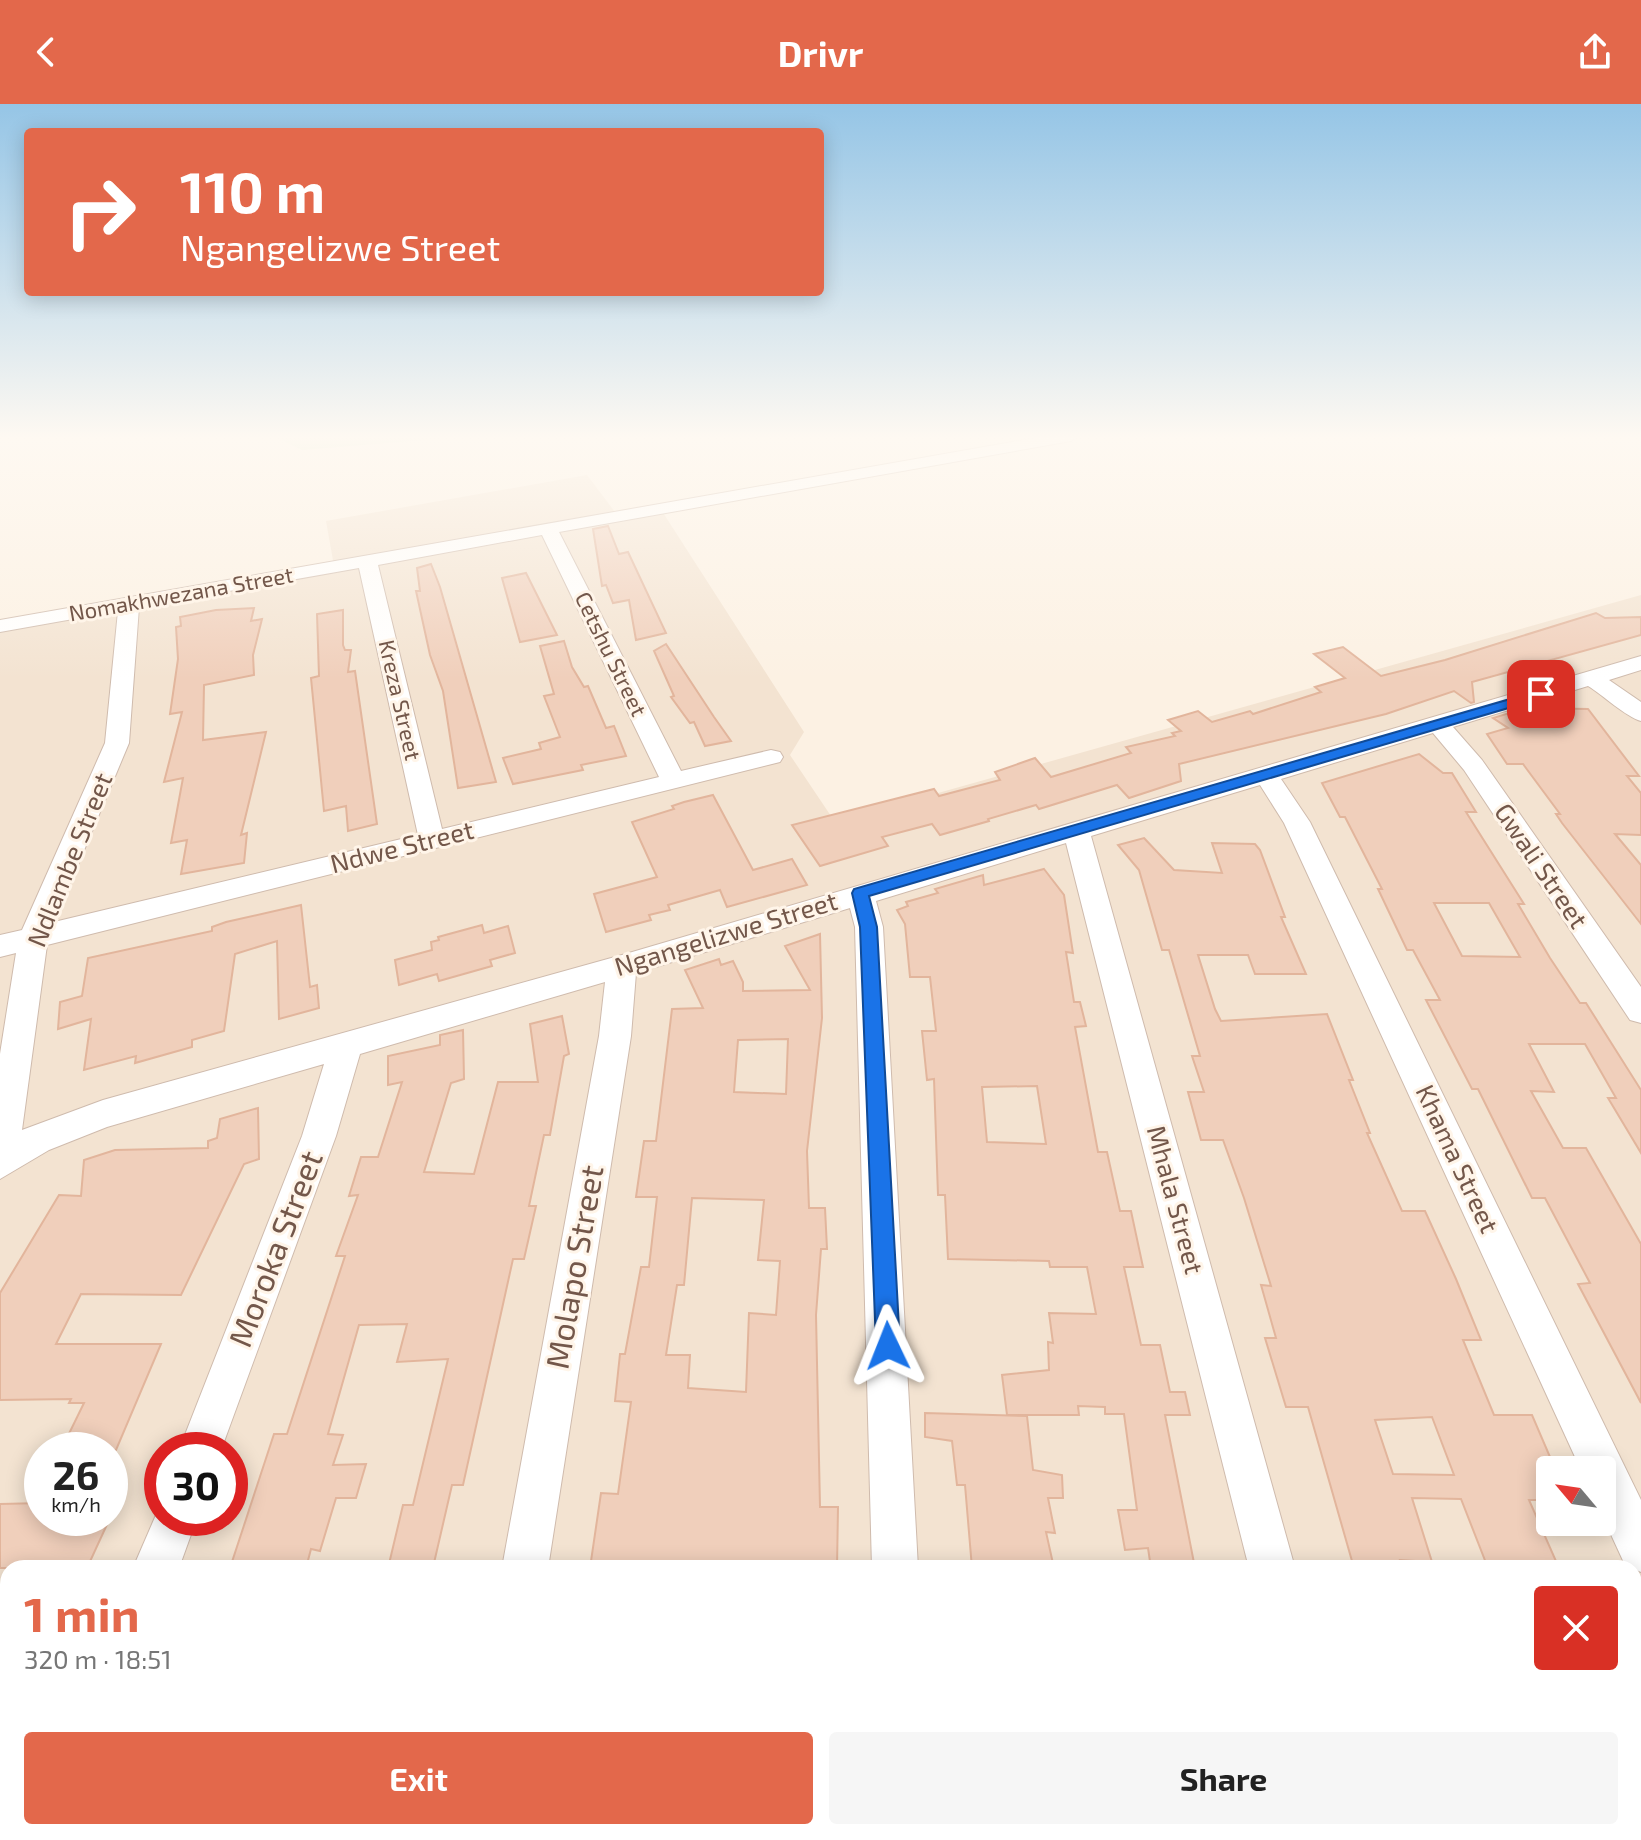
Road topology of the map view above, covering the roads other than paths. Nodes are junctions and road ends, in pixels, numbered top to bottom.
1 (610, 517) edge
2 (548, 528) junction
3 (367, 561) junction
4 (129, 603) junction
5 (0, 626) edge
6 (1641, 663) edge
7 (1592, 679) junction
8 (1641, 714) edge
9 (1438, 724) junction
10 (771, 757) dead end
11 (1265, 774) junction
12 (673, 780) junction
13 (1076, 831) junction
14 (432, 840) junction
15 (860, 893) junction
16 (33, 938) junction
17 (0, 946) edge
18 (622, 966) junction
19 (1641, 1011) edge
20 (346, 1046) junction
21 (0, 1163) edge
22 (207, 1432) edge
23 (168, 1536) edge
24 (1641, 1549) edge
25 (159, 1560) edge
26 (526, 1560) edge
27 (895, 1560) edge
28 (1270, 1560) edge

1 - 2 street, Nomakhwezana Street
2 - 3 street, Nomakhwezana Street
2 - 12 street, Cetshu Street
3 - 4 street, Nomakhwezana Street
3 - 14 street, Kreza Street
4 - 5 street, Nomakhwezana Street
4 - 16 street, Ndlambe Street
6 - 7 street, Ngangelizwe Street
7 - 8 street
7 - 9 street, Ngangelizwe Street
9 - 11 street, Ngangelizwe Street
9 - 19 street, Gwali Street
10 - 12 street, Ndwe Street
11 - 13 street, Ngangelizwe Street
11 - 24 street, Khama Street
12 - 14 street, Ndwe Street
13 - 15 street, Ngangelizwe Street
13 - 28 street, Mhala Street
14 - 16 street, Ndwe Street
15 - 18 street, Ngangelizwe Street
15 - 27 street
16 - 17 street, Ndwe Street
16 - 21 street, Ndlambe Street
18 - 20 street, Ngangelizwe Street
18 - 26 street, Molapo Street
20 - 21 street, Ngangelizwe Street
20 - 22 street, Moroka Street
23 - 25 street

